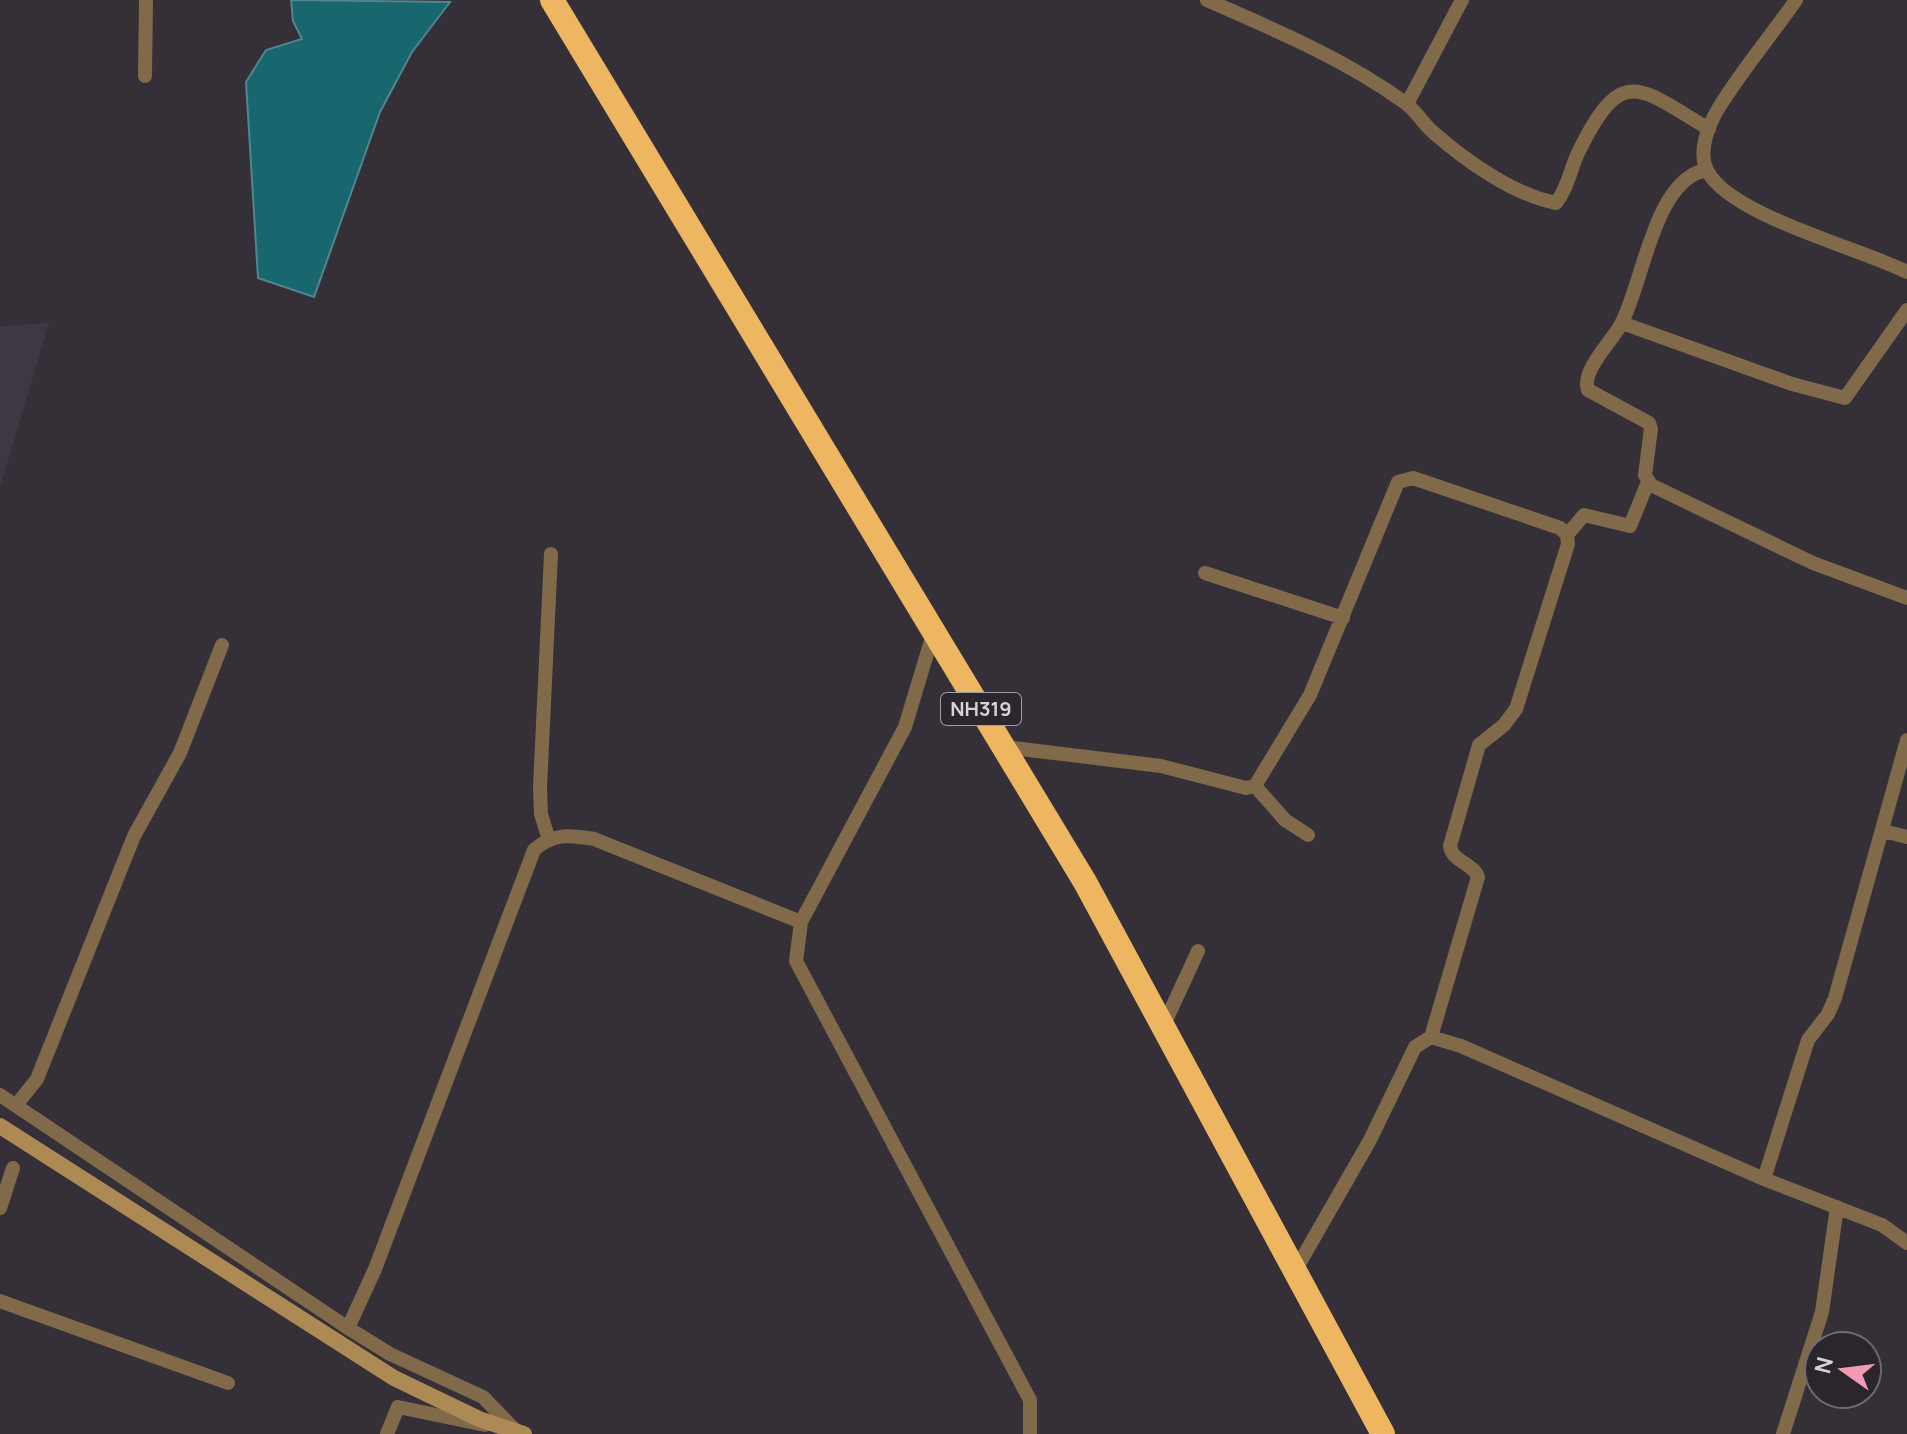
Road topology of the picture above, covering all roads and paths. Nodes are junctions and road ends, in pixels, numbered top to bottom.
1 (146, 0) edge
2 (552, 0) edge
3 (1207, 0) edge
4 (1462, 0) edge
5 (1796, 0) edge
6 (145, 76) dead end
7 (1407, 104) junction
8 (1709, 129) junction
9 (1706, 170) junction
10 (1907, 272) edge
11 (1907, 310) edge
12 (1622, 323) junction
13 (1901, 327) edge
14 (1648, 482) junction
15 (1567, 535) junction
16 (551, 554) dead end
17 (1205, 573) dead end
18 (1907, 598) edge
19 (1343, 618) junction
20 (933, 634) junction
21 (222, 645) dead end
22 (1907, 740) edge
23 (1005, 747) junction
24 (1255, 786) junction
25 (1883, 831) junction
26 (1308, 835) dead end
27 (548, 837) junction
28 (1907, 837) edge
29 (801, 922) junction
30 (1198, 951) dead end
31 (1162, 1029) junction
32 (1431, 1037) junction
33 (0, 1095) edge
34 (17, 1104) junction
35 (0, 1126) edge
36 (13, 1168) dead end
37 (1764, 1179) junction
38 (1837, 1207) junction
39 (0, 1208) edge
40 (1907, 1243) edge
41 (1295, 1271) junction
42 (0, 1301) edge
43 (348, 1328) junction
44 (228, 1383) dead end
45 (515, 1432) edge
46 (387, 1434) edge
47 (1030, 1434) edge
48 (1383, 1434) edge
49 (1783, 1434) edge

1 - 6 street
2 - 20 highway, NH319
3 - 7 street
4 - 7 street
5 - 8 street
7 - 8 street
8 - 9 street
9 - 10 street
9 - 12 street
11 - 13 street
12 - 13 street
12 - 14 street
14 - 15 street
14 - 18 street
15 - 19 street
15 - 32 street
16 - 27 street
17 - 19 street
19 - 24 street
20 - 23 highway, NH319
20 - 29 street
21 - 34 street
22 - 25 street
23 - 24 street
23 - 31 highway, NH319
24 - 26 street
25 - 28 street
25 - 37 street
27 - 29 street
27 - 43 street
29 - 47 street
30 - 31 street
31 - 41 highway, NH319
32 - 37 street
32 - 41 street
33 - 34 street
34 - 43 street
35 - 45 street
36 - 39 street
37 - 38 street
38 - 40 street
38 - 49 street
41 - 48 highway, NH319
42 - 44 street
43 - 45 street
45 - 46 street

